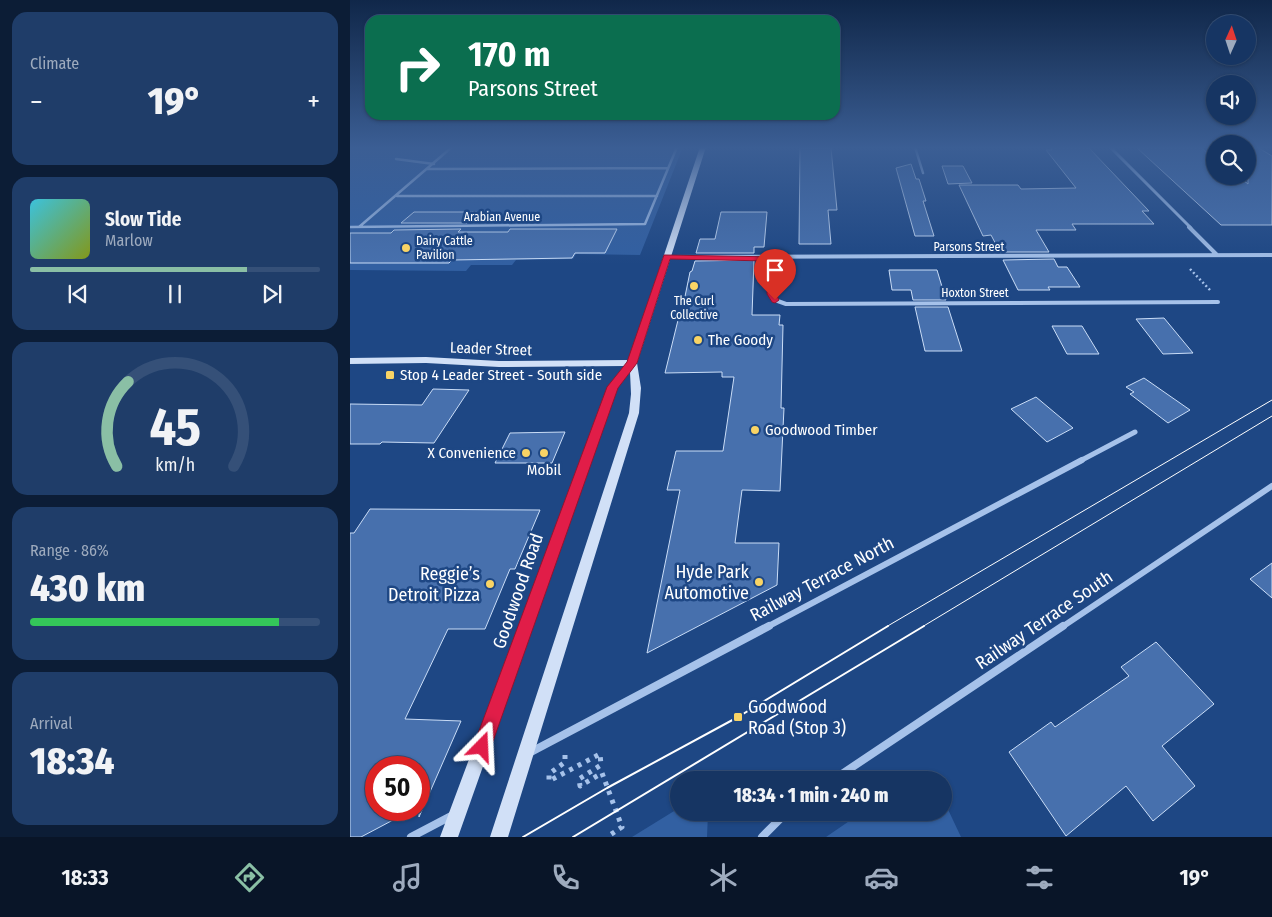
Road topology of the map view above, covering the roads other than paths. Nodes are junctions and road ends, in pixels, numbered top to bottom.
1 (408, 186) edge
2 (661, 186) edge
3 (690, 186) edge
4 (1149, 186) edge
5 (397, 196) junction
6 (657, 196) junction
7 (350, 227) edge
8 (359, 227) junction
9 (1217, 255) junction
10 (1272, 255) edge
11 (666, 257) junction
12 (774, 258) junction
13 (1218, 302) road end
14 (350, 361) edge
15 (632, 363) junction
16 (1134, 432) dead end
17 (1272, 486) edge
18 (524, 755) junction
19 (846, 771) edge
20 (457, 812) junction
21 (778, 821) edge
22 (411, 837) edge
23 (449, 837) edge
24 (499, 837) edge
25 (762, 837) edge

1 - 5 street
2 - 6 street
3 - 11 main road, Goodwood Road
4 - 9 street
5 - 6 street
5 - 8 street
6 - 8 street, Arabian Avenue
7 - 8 street, Arabian Avenue
9 - 10 street, Parsons Street
9 - 12 street, Parsons Street
11 - 12 street, Parsons Street
11 - 15 main road, Goodwood Road
12 - 13 street, Hoxton Street
14 - 15 main road, Leader Street
15 - 18 main road, Goodwood Road
15 - 20 main road, Goodwood Road
16 - 18 street, Railway Terrace North
17 - 19 street, Railway Terrace South
18 - 24 main road, Goodwood Road
20 - 22 street
20 - 23 main road, Goodwood Road
21 - 25 street

